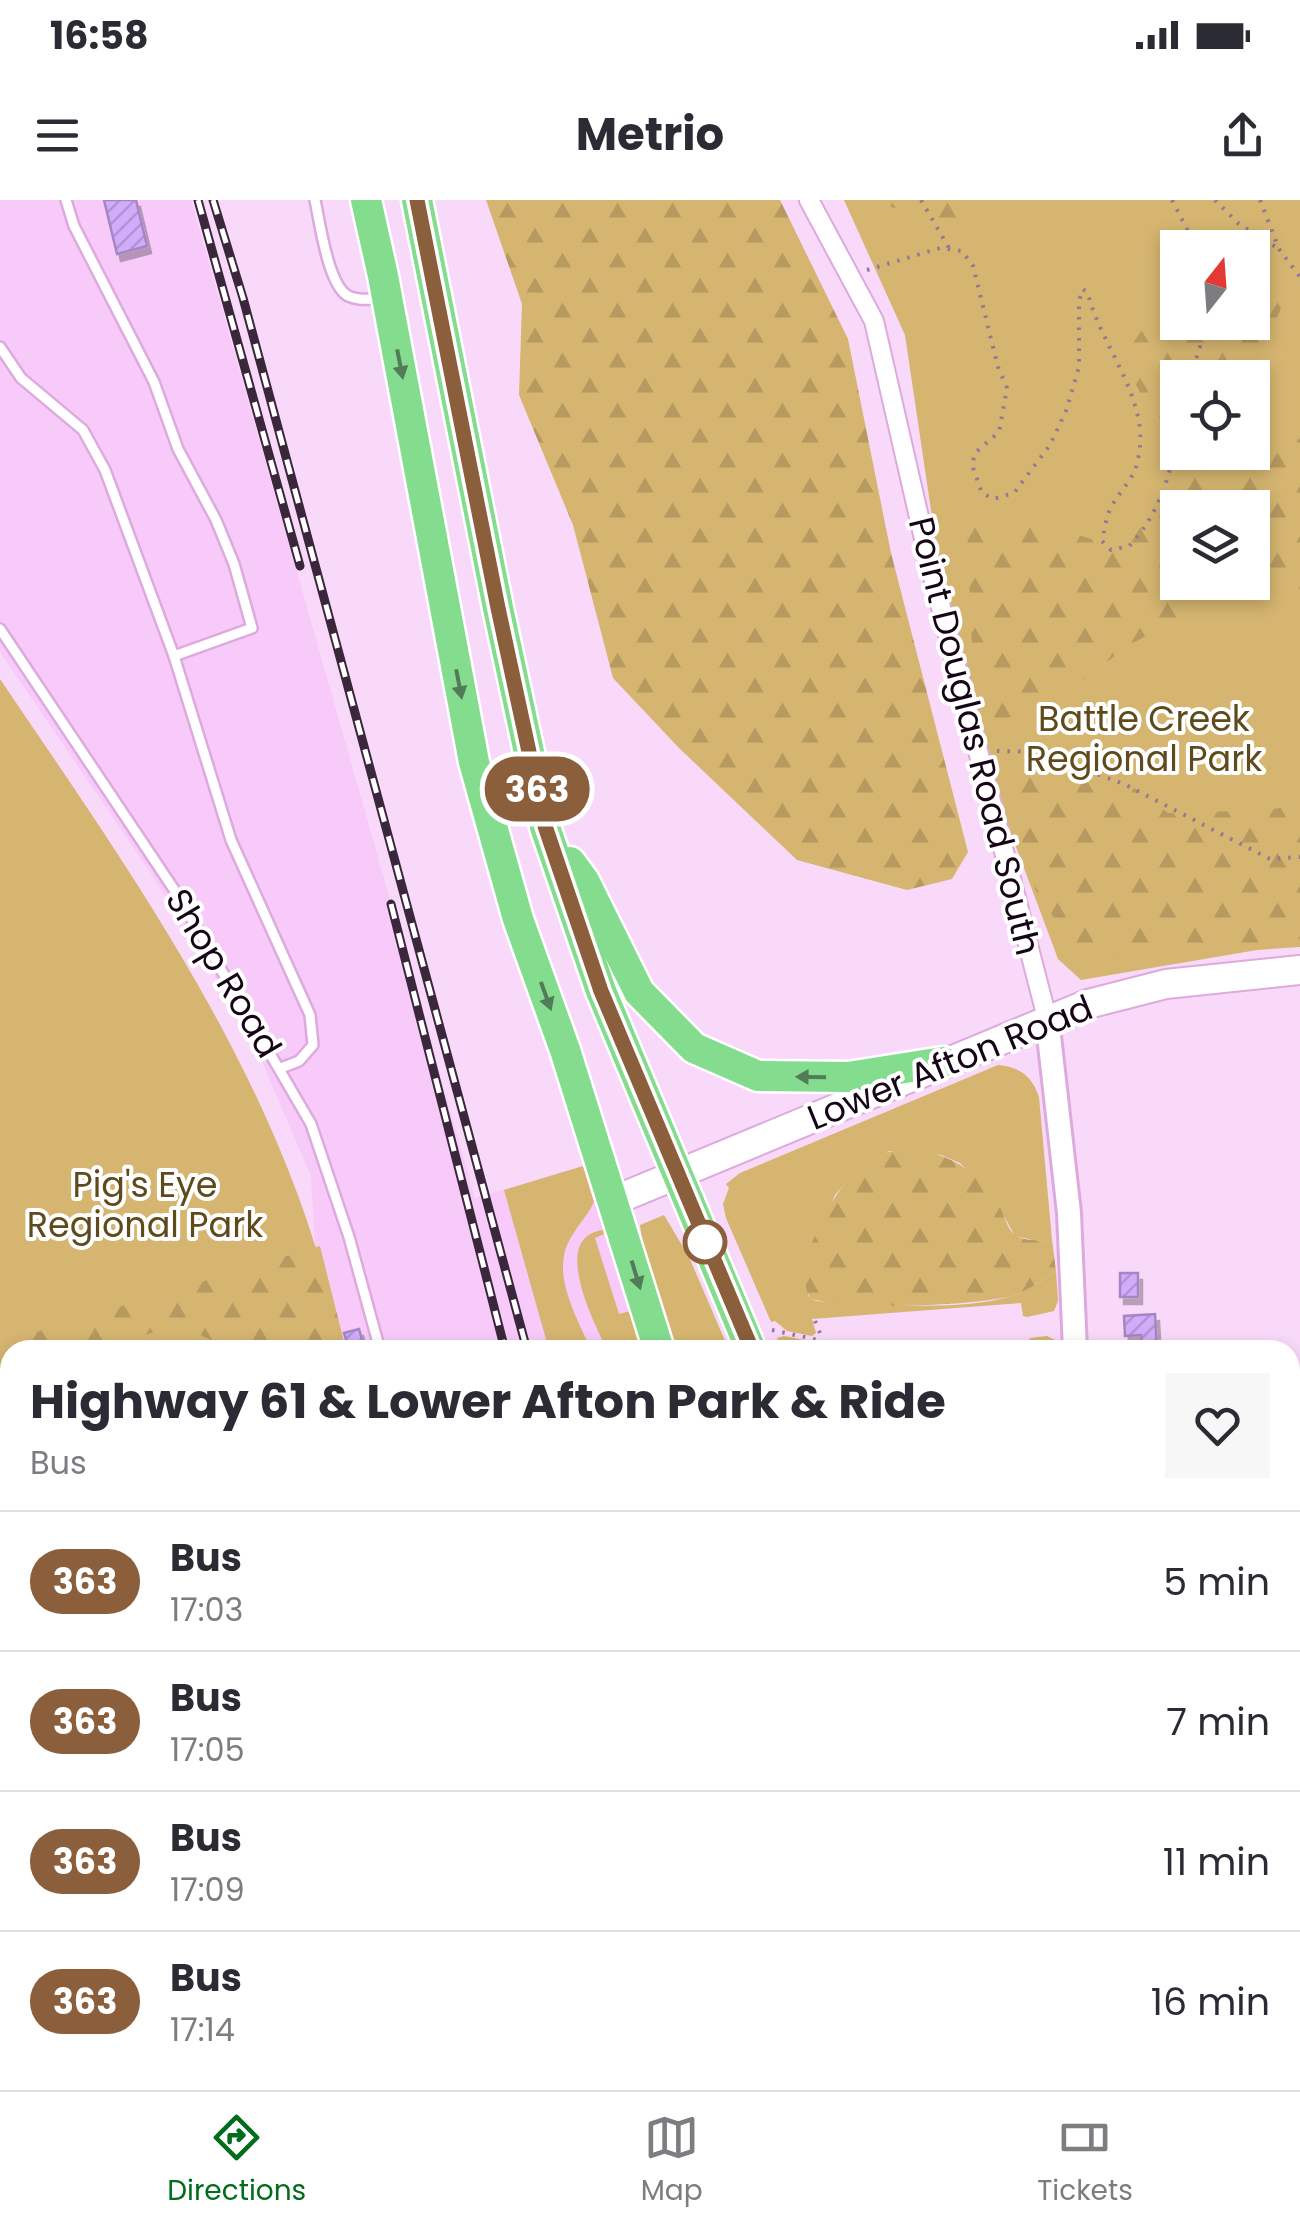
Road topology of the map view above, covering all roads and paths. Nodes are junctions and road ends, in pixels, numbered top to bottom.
1 (66, 200) edge
2 (315, 200) edge
3 (366, 200) edge
4 (417, 200) edge
5 (809, 200) edge
6 (921, 200) edge
7 (1172, 200) edge
8 (1215, 200) edge
9 (1260, 200) edge
10 (1187, 230) edge
11 (949, 248) junction
12 (1279, 249) junction
13 (850, 275) junction
14 (1300, 277) edge
15 (388, 299) junction
16 (0, 347) edge
17 (1169, 470) edge
18 (0, 629) edge
19 (174, 656) junction
20 (977, 751) junction
21 (545, 826) junction
22 (1300, 858) edge
23 (1300, 970) edge
24 (1047, 1018) junction
25 (942, 1062) junction
26 (281, 1068) junction
27 (676, 1177) junction
28 (613, 1201) junction
29 (815, 1321) dead end
30 (377, 1340) edge
31 (656, 1340) edge
32 (762, 1340) edge
33 (822, 1340) edge
34 (1075, 1340) edge

1 - 19 lane
2 - 15 lane
3 - 15 highway
4 - 21 highway
5 - 13 street, Point Douglas Road South
6 - 11 path
7 - 10 path
8 - 12 path
9 - 12 path
11 - 13 path
11 - 17 path
12 - 14 path
13 - 20 street, Point Douglas Road South
15 -> 28 highway
16 - 19 lane
18 - 26 lane, Shop Road
19 - 26 lane
20 - 22 path
20 - 24 street, Point Douglas Road South
25 -> 21 highway
21 - 27 highway
23 - 24 main road, Lower Afton Road
24 - 25 main road, Lower Afton Road
24 - 34 street, Point Douglas Road South
25 - 27 main road, Lower Afton Road
26 - 30 lane, Shop Road
27 - 28 main road, Lower Afton Road
27 - 32 highway
28 -> 31 highway
29 - 33 path

